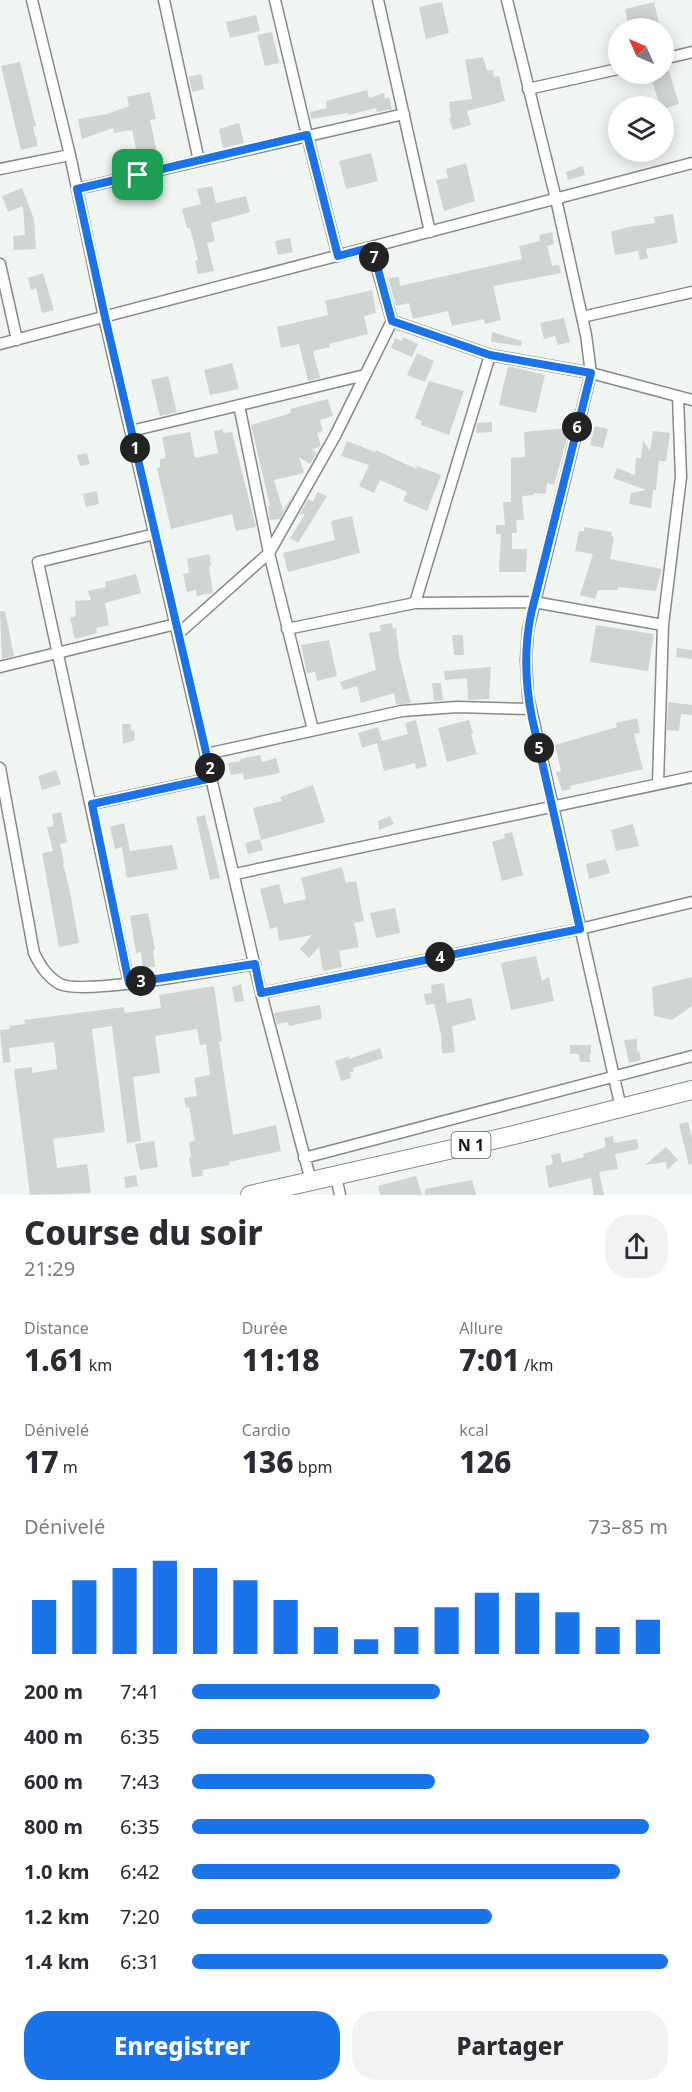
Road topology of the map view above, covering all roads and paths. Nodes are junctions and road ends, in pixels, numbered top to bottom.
1 (32, 0) edge
2 (164, 0) edge
3 (275, 0) edge
4 (378, 0) edge
5 (507, 0) edge
6 (692, 52) edge
7 (674, 56) edge
8 (608, 71) edge
9 (528, 89) junction
10 (404, 114) junction
11 (307, 135) junction
12 (70, 154) junction
13 (199, 161) junction
14 (692, 164) edge
15 (0, 169) edge
16 (77, 189) junction
17 (555, 199) junction
18 (430, 232) junction
19 (372, 247) junction
20 (338, 256) junction
21 (0, 264) edge
22 (692, 292) edge
23 (105, 317) junction
24 (582, 317) junction
25 (392, 321) junction
26 (17, 340) junction
27 (0, 344) edge
28 (490, 355) junction
29 (591, 373) junction
30 (365, 375) junction
31 (678, 398) junction
32 (692, 400) edge
33 (239, 405) junction
34 (131, 431) junction
35 (686, 478) edge
36 (155, 534) junction
37 (269, 553) junction
38 (534, 602) junction
39 (415, 603) junction
40 (663, 625) junction
41 (177, 629) junction
42 (287, 629) junction
43 (58, 653) junction
44 (0, 667) edge
45 (530, 709) junction
46 (313, 730) junction
47 (206, 754) junction
48 (0, 768) edge
49 (692, 777) edge
50 (212, 778) junction
51 (658, 783) junction
52 (3, 803) edge
53 (92, 804) junction
54 (552, 806) junction
55 (235, 874) junction
56 (692, 902) edge
57 (580, 929) junction
58 (255, 964) junction
59 (129, 983) junction
60 (261, 993) junction
61 (692, 1056) edge
62 (615, 1078) junction
63 (692, 1090) edge
64 (621, 1108) junction
65 (304, 1158) junction
66 (336, 1176) junction
67 (311, 1181) junction
68 (250, 1195) edge
69 (340, 1195) edge

1 - 12 street
2 - 13 street
3 - 11 street
4 - 10 street
5 - 9 street
6 - 7 street
8 - 9 street
9 - 17 street
10 - 11 street
10 - 18 street
11 - 13 street
11 - 20 street
12 - 15 street
12 - 16 street
13 - 16 street
14 - 17 street
16 - 23 street
17 - 18 street
17 - 24 street
18 - 19 street
19 - 20 street
19 - 25 street
20 - 23 street
21 - 26 street
22 - 24 street
23 - 26 street
23 - 34 street
24 - 29 street
25 - 28 street
25 - 30 street
26 - 27 street
28 - 29 street
28 - 39 street
29 - 31 street
29 - 38 street
30 - 33 street
30 - 37 street
31 - 32 street
31 - 35 street
33 - 34 street
33 - 37 street
34 - 36 street
35 - 40 street
36 - 41 street
36 - 43 street
37 - 41 street
37 - 42 street
38 - 39 street
38 - 40 street
38 - 45 street
39 - 42 street
40 - 51 street
41 - 43 street
41 - 47 street
42 - 46 street
43 - 44 street
43 - 53 street
45 - 46 street
45 - 54 street
46 - 47 street
47 - 50 street
48 - 52 street
49 - 51 street
50 - 53 street
50 - 55 street
51 - 54 street
52 - 59 street
53 - 59 street
54 - 55 street
54 - 57 street
55 - 58 street
56 - 57 street
57 - 60 street
57 - 62 street
58 - 59 street
58 - 60 street
60 - 65 street
61 - 62 street
62 - 64 street
62 - 65 street
63 - 64 highway, N 1
64 - 66 highway, N 1
65 - 67 street
66 - 67 highway, N 1
66 - 69 street
67 - 68 highway, N 1

